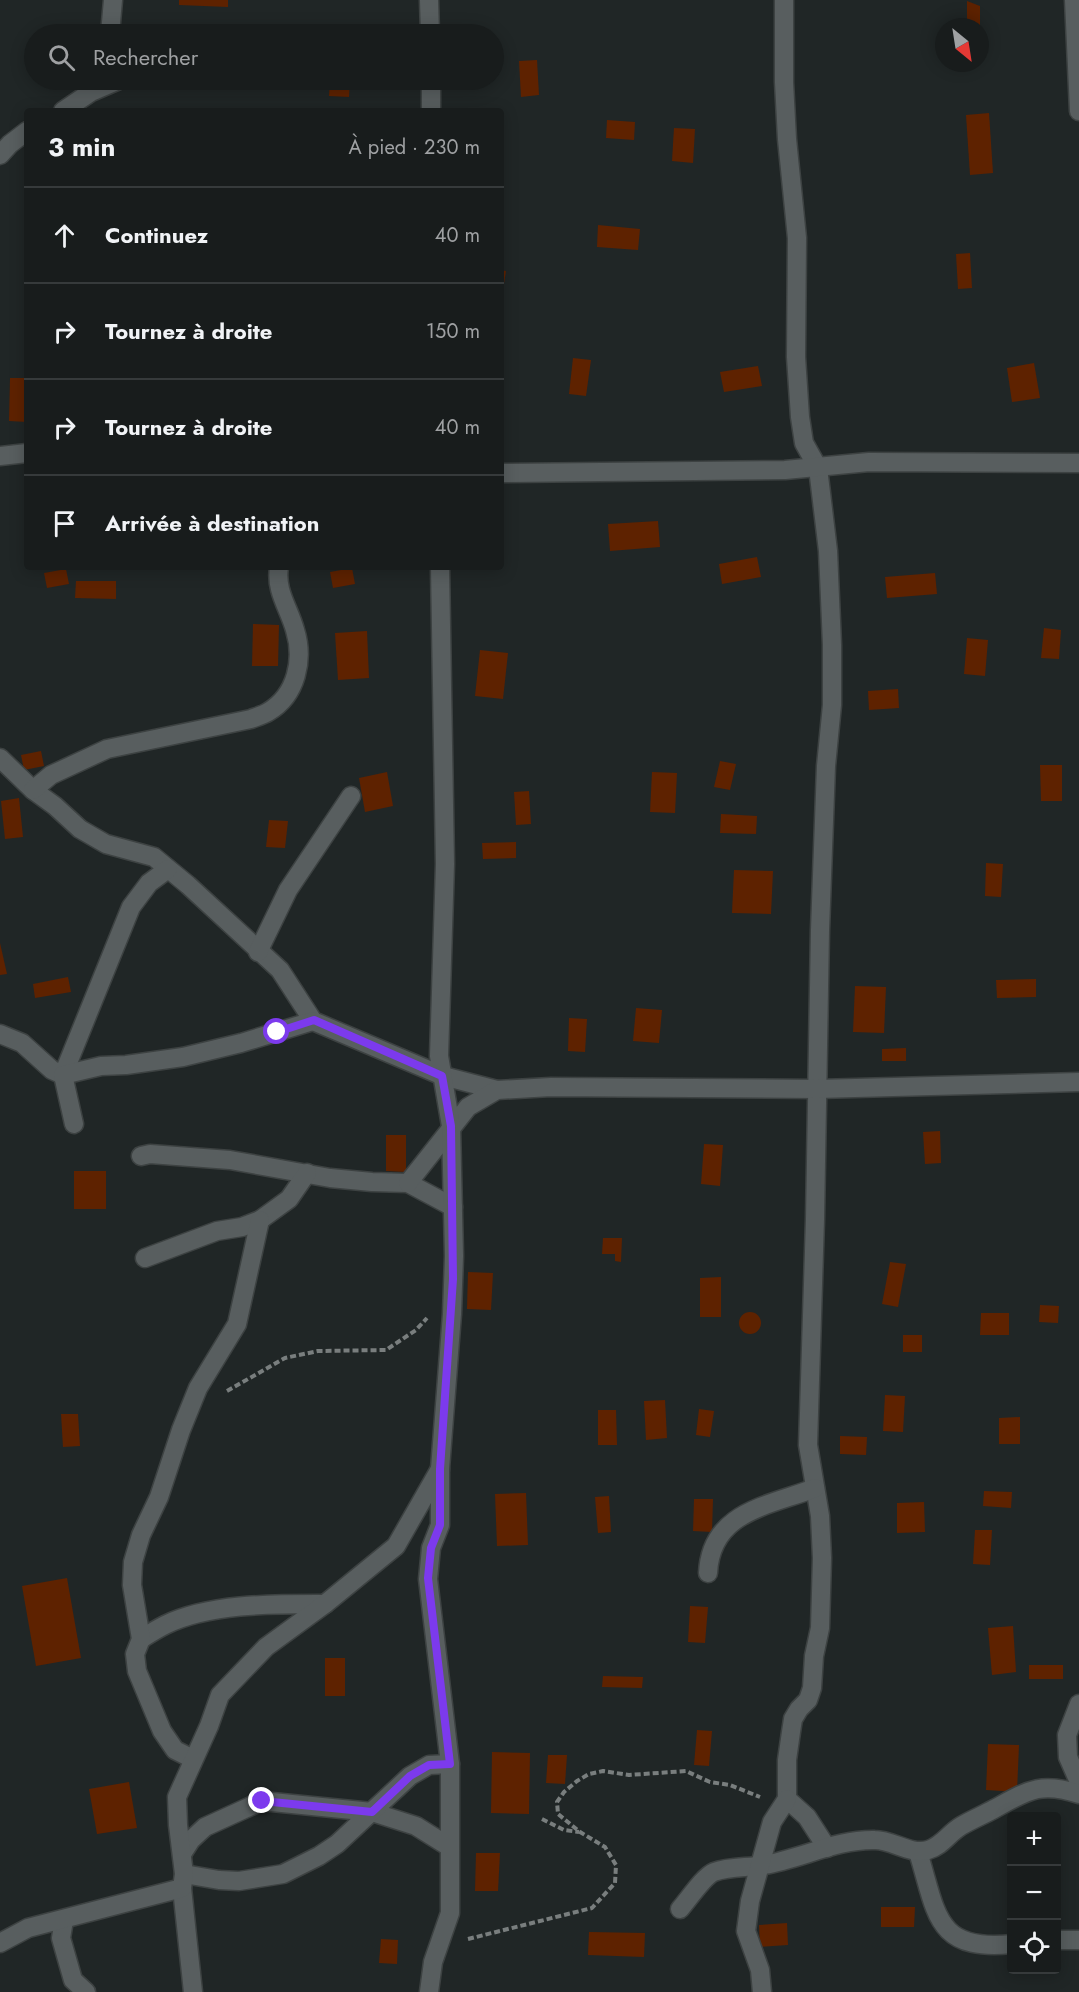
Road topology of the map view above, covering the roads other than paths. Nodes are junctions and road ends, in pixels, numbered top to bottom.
1 (113, 0) edge
2 (429, 0) edge
3 (784, 0) edge
4 (1074, 0) edge
5 (111, 24) edge
6 (430, 24) edge
7 (87, 90) edge
8 (92, 90) edge
9 (430, 90) edge
10 (66, 108) edge
11 (93, 108) edge
12 (431, 108) edge
13 (1079, 111) edge
14 (24, 134) edge
15 (0, 155) edge
16 (24, 453) edge
17 (0, 456) edge
18 (1079, 463) edge
19 (818, 468) junction
20 (504, 473) edge
21 (279, 570) edge
22 (440, 570) edge
23 (0, 758) edge
24 (33, 790) junction
25 (351, 796) dead end
26 (168, 869) junction
27 (258, 952) junction
28 (314, 1020) junction
29 (0, 1034) edge
30 (63, 1075) junction
31 (442, 1076) junction
32 (1079, 1082) edge
33 (817, 1089) junction
34 (497, 1090) junction
35 (74, 1124) dead end
36 (451, 1126) junction
37 (141, 1156) dead end
38 (307, 1173) junction
39 (408, 1183) junction
40 (453, 1207) junction
41 (260, 1220) junction
42 (145, 1258) dead end
43 (440, 1469) junction
44 (816, 1488) junction
45 (708, 1573) dead end
46 (325, 1604) junction
47 (141, 1639) junction
48 (1079, 1704) edge
49 (193, 1759) junction
50 (450, 1764) junction
51 (1079, 1782) edge
52 (1079, 1794) edge
53 (788, 1799) junction
54 (372, 1812) junction
55 (448, 1846) junction
56 (827, 1848) junction
57 (918, 1852) junction
58 (182, 1854) junction
59 (761, 1866) junction
60 (183, 1881) junction
61 (680, 1909) dead end
62 (64, 1920) junction
63 (1061, 1940) edge
64 (1079, 1940) edge
65 (0, 1942) edge
66 (1007, 1944) edge
67 (86, 1992) edge
68 (193, 1992) edge
69 (429, 1992) edge
70 (762, 1992) edge

1 - 5 street
2 - 6 street
3 - 19 street
4 - 13 street
7 - 10 street
8 - 11 street
9 - 12 street
14 - 15 street
16 - 17 street
18 - 19 street
19 - 20 street
19 - 33 street
21 - 24 street
22 - 31 street
23 - 24 street
24 - 26 street
25 - 27 street
26 - 27 street
26 - 30 street
27 - 28 street
28 - 30 street
28 - 31 street
29 - 30 street
30 - 35 street
31 - 34 street
31 - 36 street
32 - 33 street
33 - 34 street
33 - 44 street
34 - 36 street
36 - 39 street
36 - 40 street
37 - 38 street
38 - 39 street
38 - 41 street
39 - 40 street
40 - 43 street
41 - 42 street
41 - 47 street
43 - 46 street
43 - 50 street
44 - 45 street
44 - 53 street
46 - 47 street
46 - 49 street
47 - 49 street
48 - 51 street
49 - 58 street
50 - 54 street
50 - 55 street
52 - 57 street
53 - 56 street
53 - 59 street
54 - 55 street
54 - 58 street
54 - 60 street
55 - 69 street
56 - 57 street
56 - 59 street
57 - 66 street
58 - 60 street
59 - 61 street
59 - 70 street
60 - 62 street
60 - 68 street
62 - 65 street
62 - 67 street
63 - 64 street

